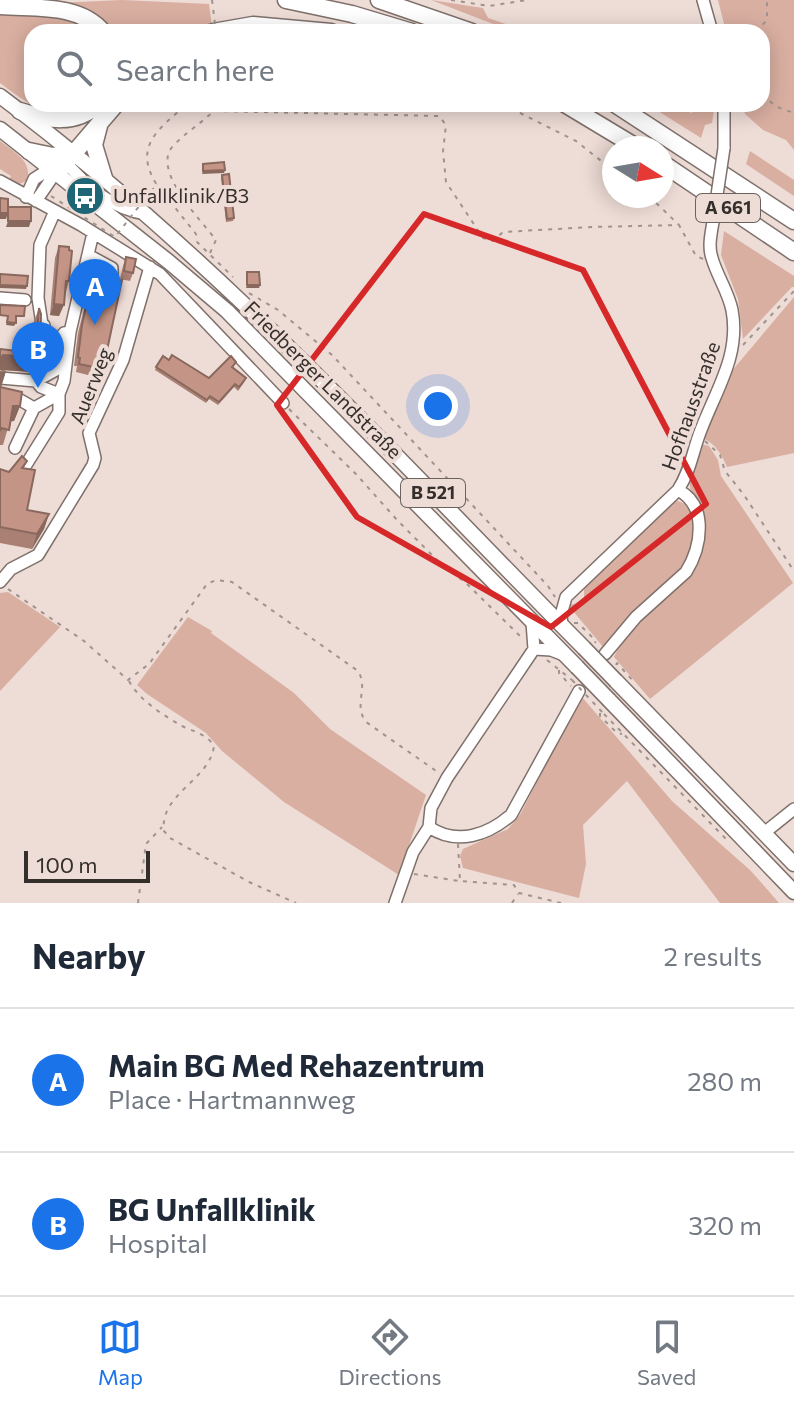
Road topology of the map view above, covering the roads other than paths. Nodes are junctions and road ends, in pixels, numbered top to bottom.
1 (286, 0) edge
2 (379, 0) edge
3 (703, 0) edge
4 (0, 6) edge
5 (94, 24) edge
6 (385, 24) edge
7 (449, 24) edge
8 (710, 24) edge
9 (0, 96) edge
10 (20, 111) junction
11 (86, 112) edge
12 (109, 112) edge
13 (578, 112) edge
14 (627, 112) edge
15 (724, 112) edge
16 (100, 122) junction
17 (0, 129) edge
18 (618, 136) edge
19 (29, 151) junction
20 (64, 163) junction
21 (674, 171) edge
22 (104, 178) junction
23 (34, 179) junction
24 (0, 181) edge
25 (31, 199) junction
26 (55, 211) junction
27 (147, 214) junction
28 (794, 221) edge
29 (93, 233) junction
30 (794, 252) edge
31 (88, 255) junction
32 (150, 267) junction
33 (112, 284) edge
34 (0, 298) edge
35 (25, 300) dead end
36 (70, 332) junction
37 (0, 378) edge
38 (39, 379) junction
39 (59, 394) junction
40 (0, 395) edge
41 (283, 403) road end
42 (34, 408) junction
43 (15, 448) dead end
44 (24, 468) edge
45 (678, 490) junction
46 (0, 583) edge
47 (532, 595) junction
48 (562, 598) junction
49 (532, 622) junction
50 (562, 626) junction
51 (534, 649) junction
52 (605, 654) dead end
53 (562, 662) junction
54 (575, 689) road end
55 (794, 809) edge
56 (429, 827) junction
57 (764, 833) junction
58 (794, 864) edge
59 (794, 892) edge
60 (395, 903) edge

1 - 6 highway
2 - 7 highway
3 - 8 street
4 - 5 highway
9 - 10 main road, Friedberger Landstraße / B 521
10 - 11 highway
10 - 20 main road, Friedberger Landstraße / B 521
12 - 16 highway
13 - 18 highway
14 - 28 highway, A 661
15 - 45 street, Hofhausstraße, bridge
16 - 20 highway
16 - 22 highway
17 - 19 main road
19 - 20 highway
19 - 23 street
20 - 22 main road, Friedberger Landstraße / B 521
20 - 23 street
20 - 25 street
20 - 27 street
20 - 49 main road, Friedberger Landstraße / B 521
21 - 30 highway, A 661
22 - 27 main road, Friedberger Landstraße / B 521
23 - 25 street
24 - 25 street
25 - 26 street
26 - 29 street
26 - 38 street
27 - 47 main road, Friedberger Landstraße / B 521
29 - 31 street
29 - 32 street
31 - 33 street
31 - 36 street
32 - 41 street
32 - 46 street, Auerweg
34 - 35 street
36 - 38 street
36 - 39 street
37 - 38 street
38 - 39 street
39 - 42 street
39 - 44 street
40 - 42 street
42 - 43 street
45 - 48 street, Hofhausstraße
45 - 52 street, Hofhausstraße
47 - 48 street
47 - 50 main road, Friedberger Landstraße / B 521
48 - 50 street
49 - 51 street
49 - 53 main road, Friedberger Landstraße / B 521
50 - 57 main road, Friedberger Landstraße / B 521, bridge
51 - 53 street
51 - 56 street
53 - 59 main road, Friedberger Landstraße / B 521, bridge
54 - 56 street
55 - 57 street
56 - 60 street
57 - 58 main road, Friedberger Landstraße / B 521

